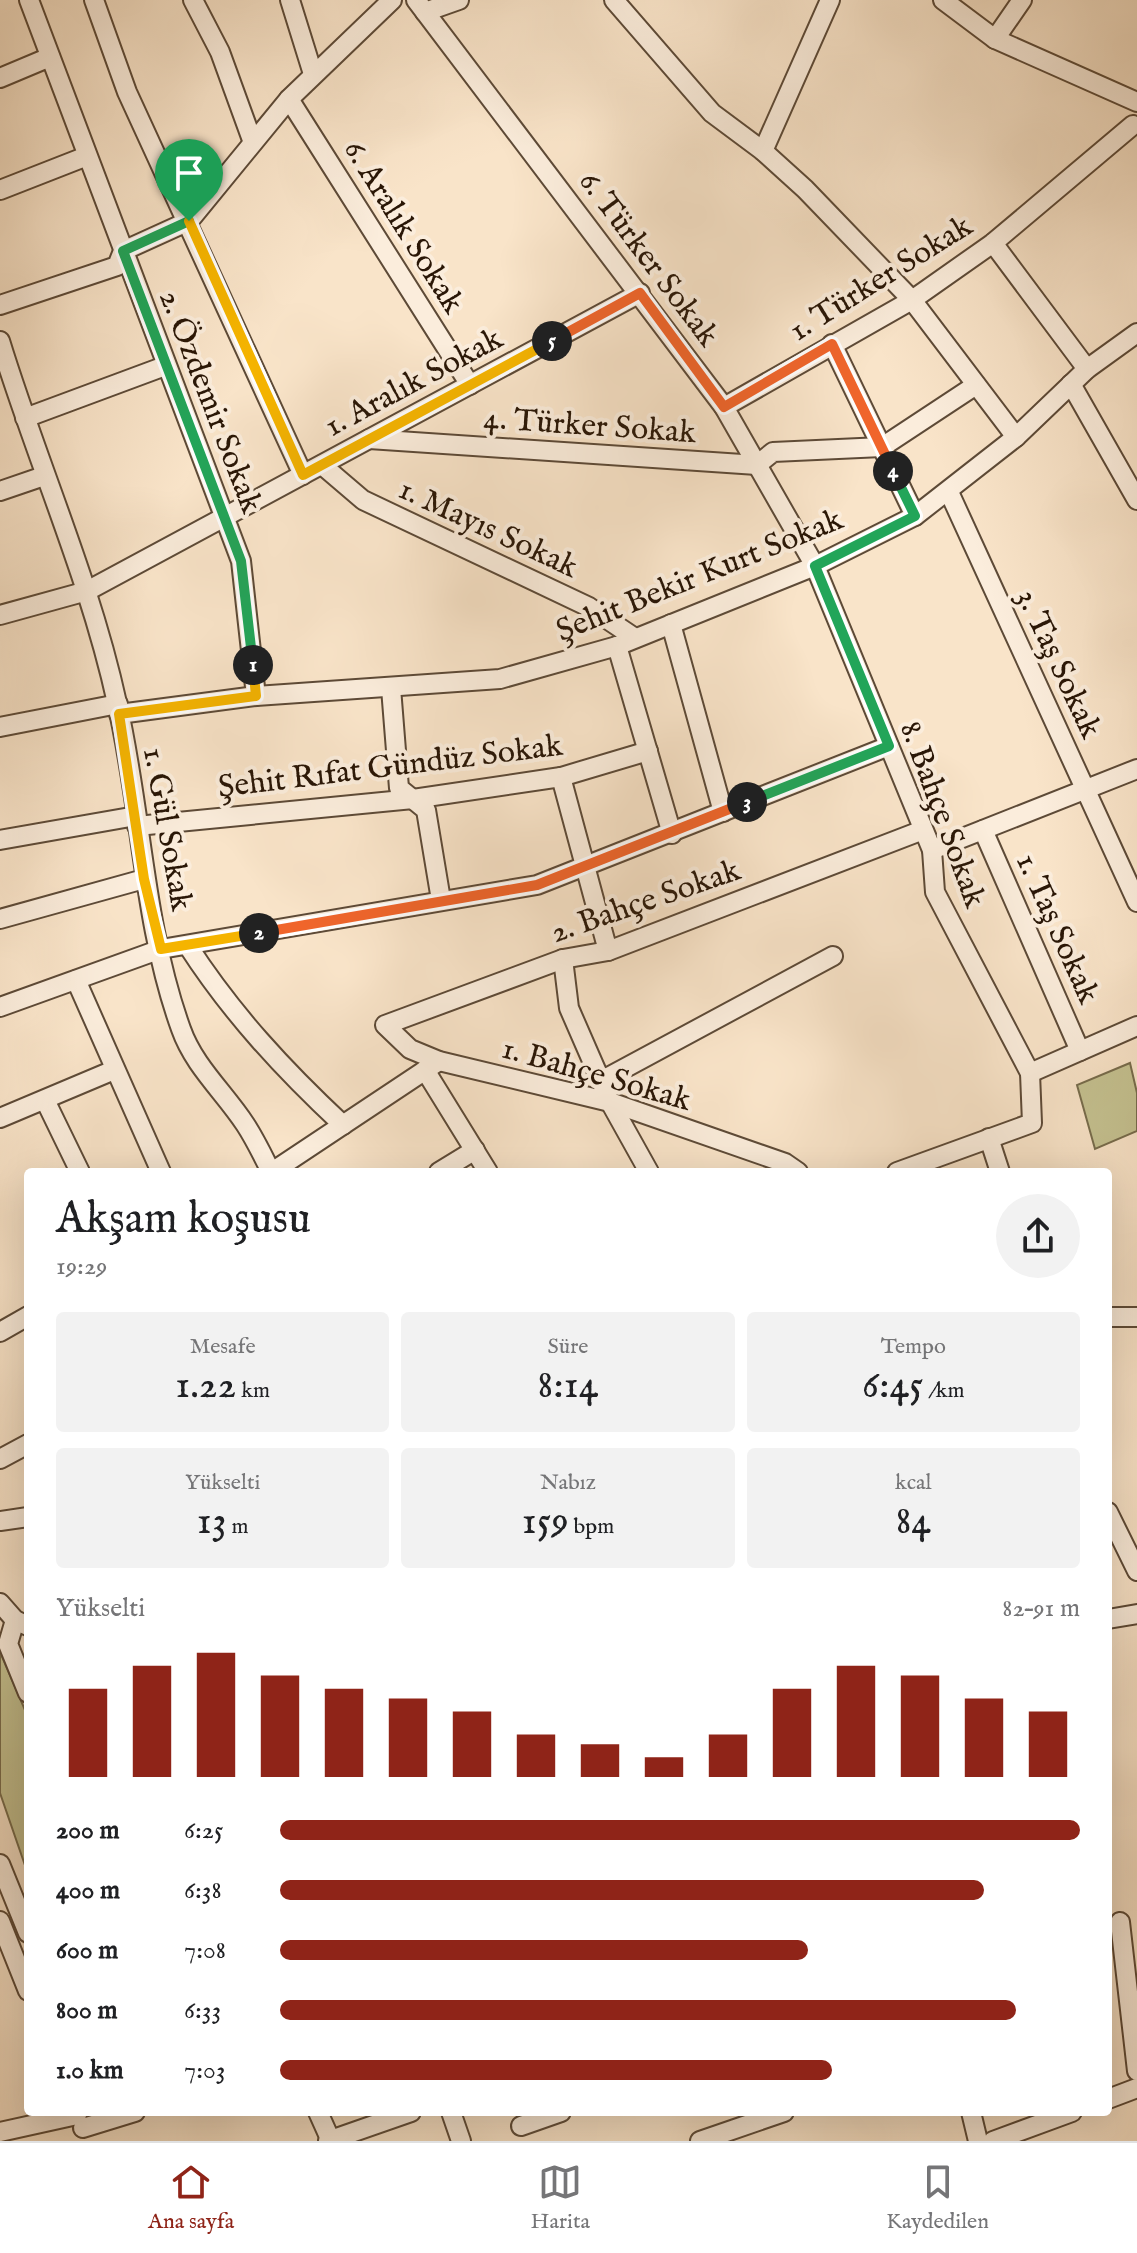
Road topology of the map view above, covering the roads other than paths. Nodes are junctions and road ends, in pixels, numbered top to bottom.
1 (29, 0) edge
2 (94, 0) edge
3 (193, 0) edge
4 (290, 0) edge
5 (392, 0) edge
6 (459, 0) edge
7 (614, 0) edge
8 (830, 0) edge
9 (943, 0) edge
10 (1022, 0) edge
11 (420, 6) edge
12 (995, 39) junction
13 (50, 57) junction
14 (313, 74) junction
15 (0, 78) edge
16 (1105, 87) junction
17 (289, 99) junction
18 (1137, 102) edge
19 (1135, 128) edge
20 (252, 140) junction
21 (763, 151) junction
22 (87, 156) junction
23 (0, 190) edge
24 (189, 221) junction
25 (993, 243) junction
26 (123, 251) junction
27 (640, 293) junction
28 (912, 300) junction
29 (0, 305) edge
30 (1137, 333) edge
31 (0, 341) edge
32 (832, 344) junction
33 (165, 366) junction
34 (1087, 369) junction
35 (6, 382) edge
36 (1071, 384) junction
37 (470, 385) junction
38 (976, 385) junction
39 (724, 407) junction
40 (25, 418) junction
41 (1016, 437) junction
42 (369, 439) junction
43 (882, 447) junction
44 (322, 465) junction
45 (757, 465) junction
46 (1131, 472) edge
47 (303, 475) junction
48 (44, 476) junction
49 (0, 491) edge
50 (949, 492) junction
51 (1137, 500) edge
52 (915, 516) junction
53 (224, 517) junction
54 (815, 566) junction
55 (87, 591) junction
56 (0, 615) edge
57 (671, 624) junction
58 (635, 638) junction
59 (617, 646) junction
60 (391, 688) junction
61 (256, 696) junction
62 (118, 709) junction
63 (0, 727) edge
64 (889, 746) junction
65 (648, 751) junction
66 (1137, 769) edge
67 (561, 777) junction
68 (1085, 790) junction
69 (413, 799) junction
70 (723, 812) junction
71 (136, 821) junction
72 (923, 830) junction
73 (983, 830) junction
74 (672, 834) junction
75 (0, 840) edge
76 (932, 850) junction
77 (586, 869) junction
78 (144, 879) junction
79 (441, 900) junction
80 (1137, 902) edge
81 (0, 919) edge
82 (188, 946) junction
83 (161, 949) junction
84 (608, 951) junction
85 (833, 956) dead end
86 (563, 959) junction
87 (76, 980) junction
88 (0, 1007) edge
89 (385, 1025) joint
90 (1137, 1026) edge
91 (1080, 1051) junction
92 (432, 1065) junction
93 (114, 1070) junction
94 (1030, 1073) junction
95 (601, 1081) junction
96 (45, 1100) junction
97 (610, 1102) junction
98 (0, 1118) edge
99 (343, 1125) junction
100 (989, 1138) junction
101 (475, 1150) junction
102 (646, 1167) edge
103 (78, 1168) edge
104 (159, 1168) edge
105 (270, 1168) edge
106 (278, 1168) edge
107 (446, 1168) edge
108 (486, 1168) edge
109 (792, 1168) edge
110 (908, 1168) edge
111 (999, 1168) edge
112 (1112, 1317) edge
113 (1137, 1317) edge
114 (24, 1318) edge
115 (0, 1332) edge
116 (24, 1446) edge
117 (0, 1459) edge
118 (24, 1518) edge
119 (1112, 1520) edge
120 (0, 1521) edge
121 (1137, 1571) edge
122 (0, 1603) edge
123 (1137, 1614) edge
124 (1112, 1618) edge
125 (14, 1624) edge
126 (24, 1683) edge
127 (0, 1864) edge
128 (0, 1921) edge
129 (1122, 1922) edge
130 (24, 1923) edge
131 (24, 1981) edge
132 (1128, 2011) junction
133 (1112, 2013) edge
134 (1137, 2071) edge
135 (1137, 2088) edge
136 (1112, 2097) edge
137 (320, 2116) edge
138 (399, 2116) edge
139 (452, 2116) edge
140 (550, 2116) edge
141 (772, 2116) edge
142 (972, 2116) edge
143 (1061, 2116) edge
144 (101, 2117) edge
145 (81, 2124) edge
146 (522, 2126) edge
147 (0, 2132) edge
148 (329, 2140) edge
149 (110, 2141) edge
150 (461, 2141) edge
151 (700, 2141) edge
152 (978, 2141) edge
153 (993, 2141) edge

1 - 13 street, 2. Özdemir Sokak
2 - 24 street
3 - 20 street
4 - 14 street
5 - 14 street
6 - 11 street
7 - 21 street
8 - 21 street
9 - 12 street
10 - 12 street
11 - 27 street, 6. Türker Sokak
12 - 16 street
13 - 15 street
13 - 22 street, 2. Özdemir Sokak
14 - 17 street
16 - 18 street
16 - 19 street
17 - 20 street
17 - 37 street, 6. Aralık Sokak
19 - 25 street, 1. Türker Sokak
20 - 24 street
21 - 28 street
22 - 23 street
22 - 26 street, 2. Özdemir Sokak
24 - 26 street
24 - 47 street
25 - 28 street, 1. Türker Sokak
25 - 34 street
26 - 29 street
26 - 33 street, 2. Özdemir Sokak
27 - 37 street, 1. Aralık Sokak
27 - 39 street, 6. Türker Sokak
28 - 32 street, 1. Türker Sokak
28 - 38 street
30 - 34 street, Şehit Bekir Kurt Sokak
31 - 35 street, 1. Gül Sokak
32 - 39 street, 1. Türker Sokak
32 - 43 street
33 - 40 street
33 - 53 street, 2. Özdemir Sokak
34 - 36 street, Şehit Bekir Kurt Sokak
35 - 40 street, 1. Gül Sokak
36 - 41 street, Şehit Bekir Kurt Sokak
36 - 46 street
37 - 42 street, 1. Aralık Sokak
38 - 41 street
38 - 43 street
39 - 45 street, 6. Türker Sokak
40 - 48 street, 1. Gül Sokak
41 - 50 street, Şehit Bekir Kurt Sokak
42 - 44 street, 1. Aralık Sokak
42 - 45 street, 4. Türker Sokak
43 - 45 street, 4. Türker Sokak
43 - 52 street
44 - 47 street, 1. Aralık Sokak
44 - 58 street, 1. Mayıs Sokak
45 - 54 street, 6. Türker Sokak
46 - 51 street
47 - 53 street, 1. Aralık Sokak
48 - 49 street
48 - 55 street, 1. Gül Sokak
50 - 52 street, Şehit Bekir Kurt Sokak
50 - 68 street, 3. Taş Sokak
52 - 54 street, Şehit Bekir Kurt Sokak
53 - 55 street, 1. Aralık Sokak
53 - 61 street, 2. Özdemir Sokak
54 - 57 street, Şehit Bekir Kurt Sokak
54 - 64 street, 8. Bahçe Sokak
55 - 56 street, 1. Aralık Sokak
55 - 62 street, 1. Gül Sokak
57 - 58 street, Şehit Bekir Kurt Sokak
57 - 70 street
58 - 59 street, Şehit Bekir Kurt Sokak
59 - 60 street, Şehit Bekir Kurt Sokak
59 - 65 street
60 - 61 street, Şehit Bekir Kurt Sokak
60 - 69 street
61 - 62 street, Şehit Bekir Kurt Sokak
62 - 63 street, Şehit Bekir Kurt Sokak
62 - 71 street, 1. Gül Sokak
64 - 70 street
64 - 72 street, 8. Bahçe Sokak
65 - 67 street, Şehit Rıfat Gündüz Sokak
65 - 74 street
66 - 68 street
67 - 69 street, Şehit Rıfat Gündüz Sokak
67 - 77 street
68 - 73 street
68 - 80 street, 3. Taş Sokak
69 - 71 street, Şehit Rıfat Gündüz Sokak
69 - 79 street
70 - 74 street
71 - 75 street, Şehit Rıfat Gündüz Sokak
71 - 78 street, 1. Gül Sokak
72 - 76 street, 8. Bahçe Sokak
72 - 84 street, 2. Bahçe Sokak
73 - 76 street
73 - 91 street, 1. Taş Sokak
74 - 77 street
76 - 94 street, 8. Bahçe Sokak
77 - 79 street
77 - 84 street
78 - 81 street
78 - 83 street, 1. Gül Sokak
79 - 82 street
82 - 83 street
82 - 99 street
83 - 87 street
83 - 105 street, 1. Gül Sokak
84 - 86 street, 2. Bahçe Sokak
85 - 95 street
86 - 89 street, 2. Bahçe Sokak
86 - 95 street
87 - 88 street
87 - 93 street
89 - 92 street, 1. Bahçe Sokak
90 - 91 street
91 - 94 street
92 - 97 street, 1. Bahçe Sokak
92 - 99 street
92 - 101 street
93 - 96 street
93 - 104 street
94 - 100 street, 8. Bahçe Sokak
95 - 97 street
96 - 98 street
96 - 103 street
97 - 102 street
97 - 109 street, 1. Bahçe Sokak
99 - 106 street
100 - 110 street
100 - 111 street
101 - 107 street
101 - 108 street
112 - 113 street
114 - 115 street
116 - 117 street
118 - 120 street
119 - 121 street
122 - 125 street
123 - 124 street
125 - 126 street
127 - 130 street
128 - 131 street
129 - 132 street
132 - 133 street
132 - 134 street
135 - 136 street
137 - 148 street
138 - 148 street
139 - 150 street
140 - 146 street
141 - 151 street
142 - 152 street
143 - 153 street
144 - 145 street
144 - 149 street
145 - 147 street

